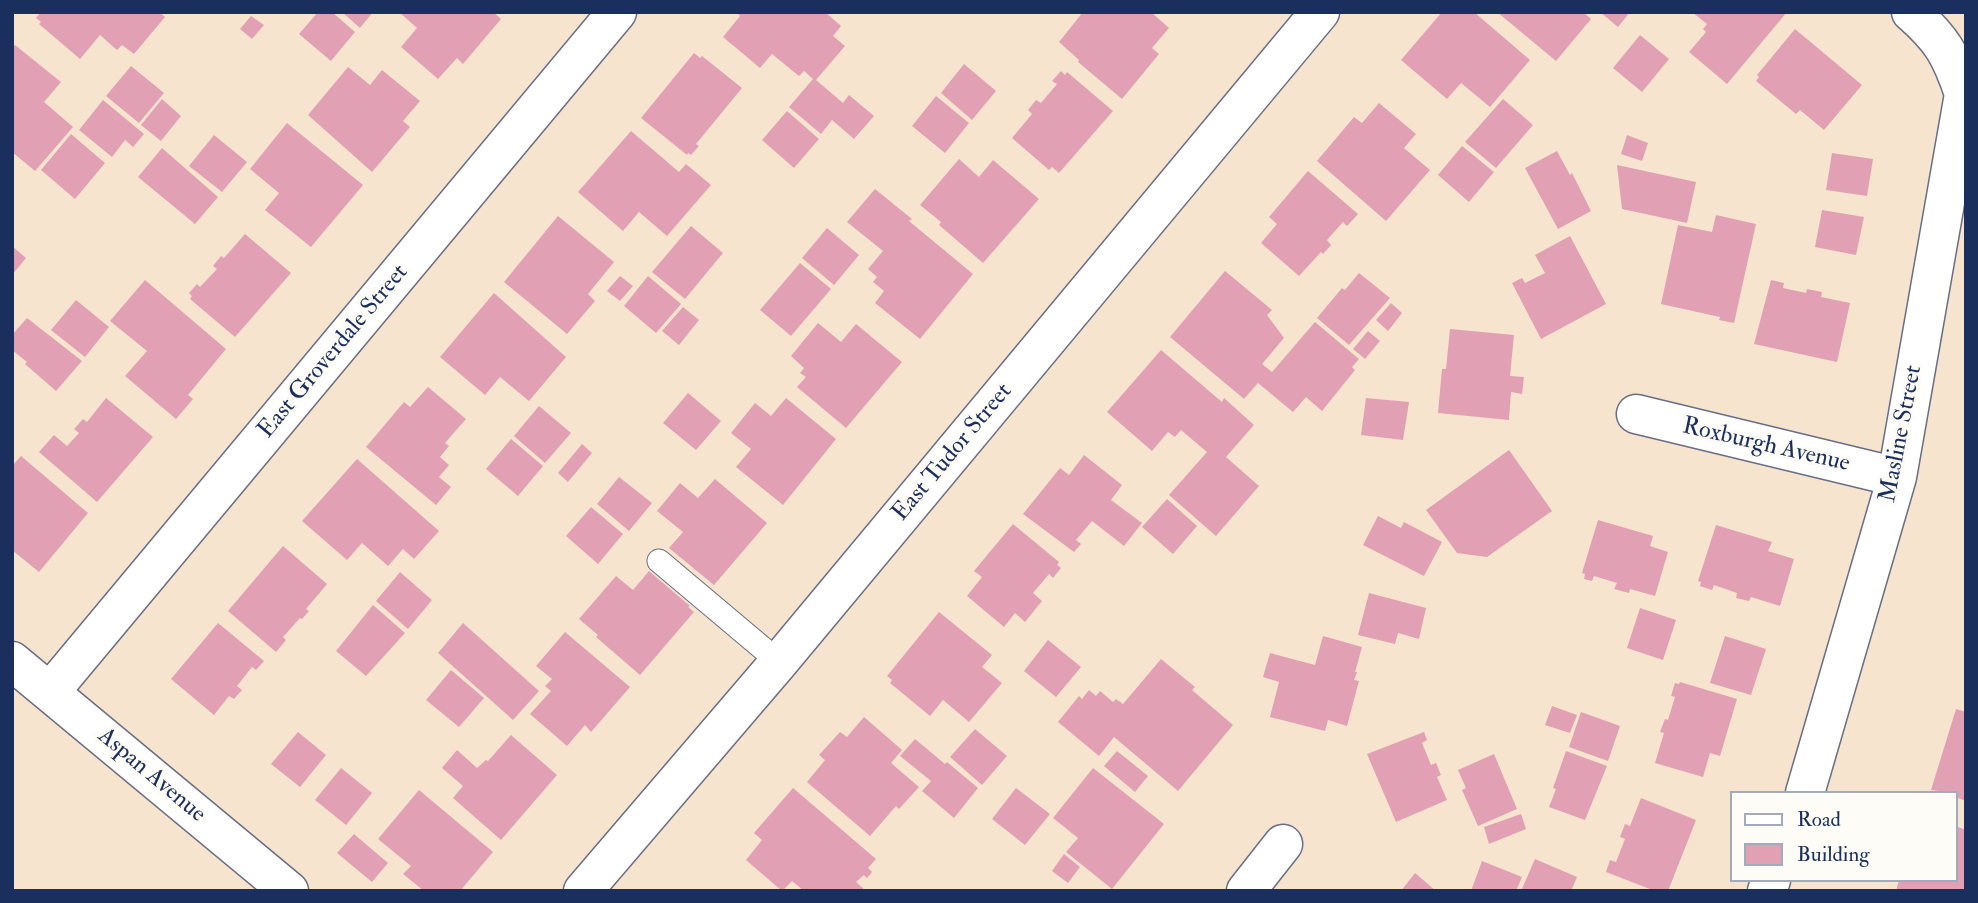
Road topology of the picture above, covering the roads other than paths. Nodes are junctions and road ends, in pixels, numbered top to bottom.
1 (617, 12) edge
2 (1320, 12) edge
3 (1911, 12) edge
4 (1636, 414) dead end
5 (1896, 477) junction
6 (659, 561) dead end
7 (12, 661) edge
8 (779, 662) junction
9 (50, 692) junction
10 (1806, 791) edge
11 (1283, 844) dead end
12 (289, 891) edge
13 (583, 891) edge
14 (1246, 891) edge

1 - 9 street, East Groverdale Street
2 - 8 street, East Tudor Street
3 - 5 street, Masline Street
4 - 5 street, Roxburgh Avenue
5 - 10 street, Masline Street
6 - 8 lane
7 - 9 street, Aspan Avenue
8 - 13 street, East Tudor Street
9 - 12 street, Aspan Avenue
11 - 14 street

